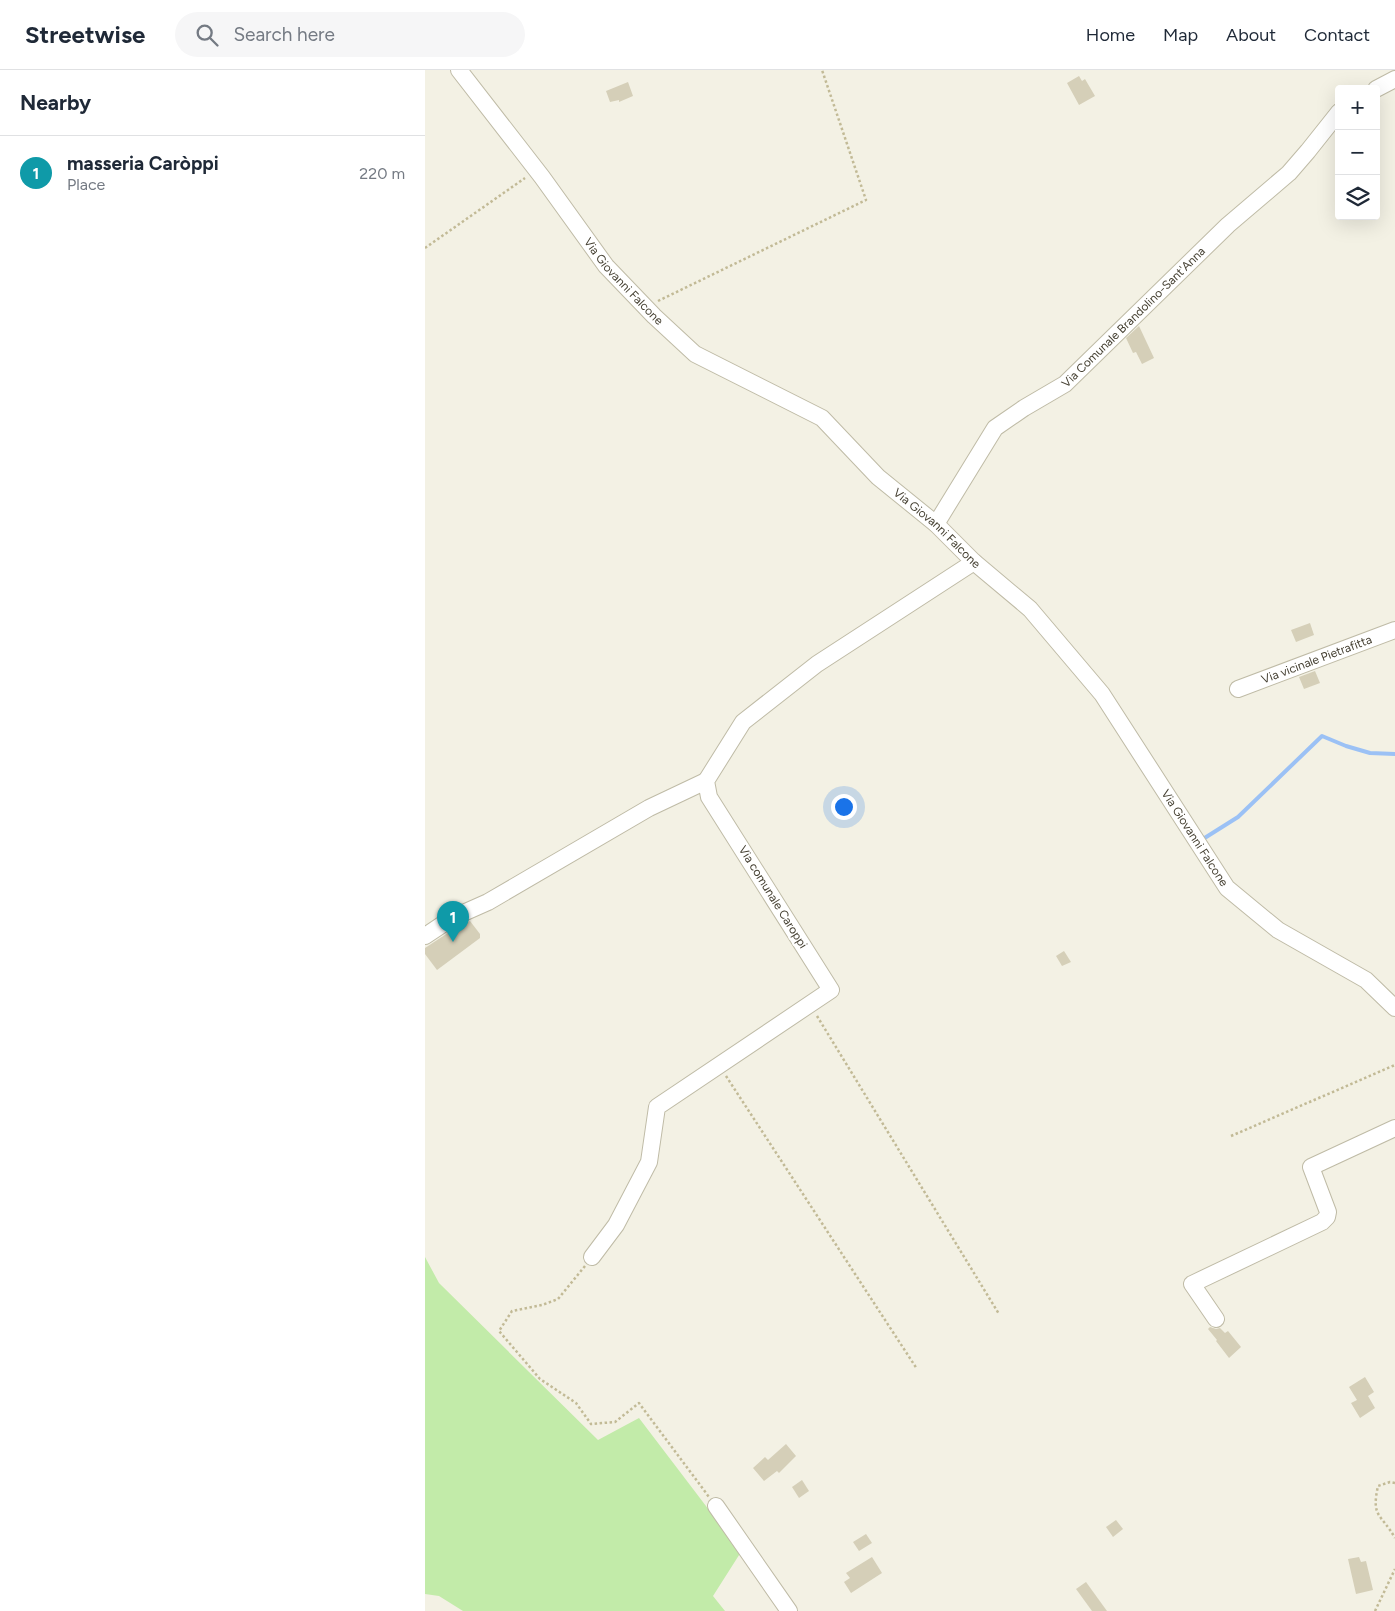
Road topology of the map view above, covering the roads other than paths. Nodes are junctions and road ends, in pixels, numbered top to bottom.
1 (459, 70) edge
2 (1395, 79) edge
3 (1380, 87) edge
4 (1335, 117) edge
5 (936, 524) junction
6 (974, 562) junction
7 (1395, 630) edge
8 (1238, 689) dead end
9 (706, 781) junction
10 (425, 936) edge
11 (1395, 1008) edge
12 (1395, 1128) edge
13 (592, 1257) road end
14 (1216, 1319) dead end
15 (716, 1506) road end
16 (789, 1611) edge

1 - 5 street, Via Giovanni Falcone
2 - 3 street
4 - 5 street, Via Comunale Brandolino-Sant'Anna
5 - 6 street, Via Giovanni Falcone
6 - 9 street
6 - 11 street, Via Giovanni Falcone
7 - 8 street, Via vicinale Pietrafitta
9 - 10 street
9 - 13 street, Via comunale Caroppi
12 - 14 street
15 - 16 street

